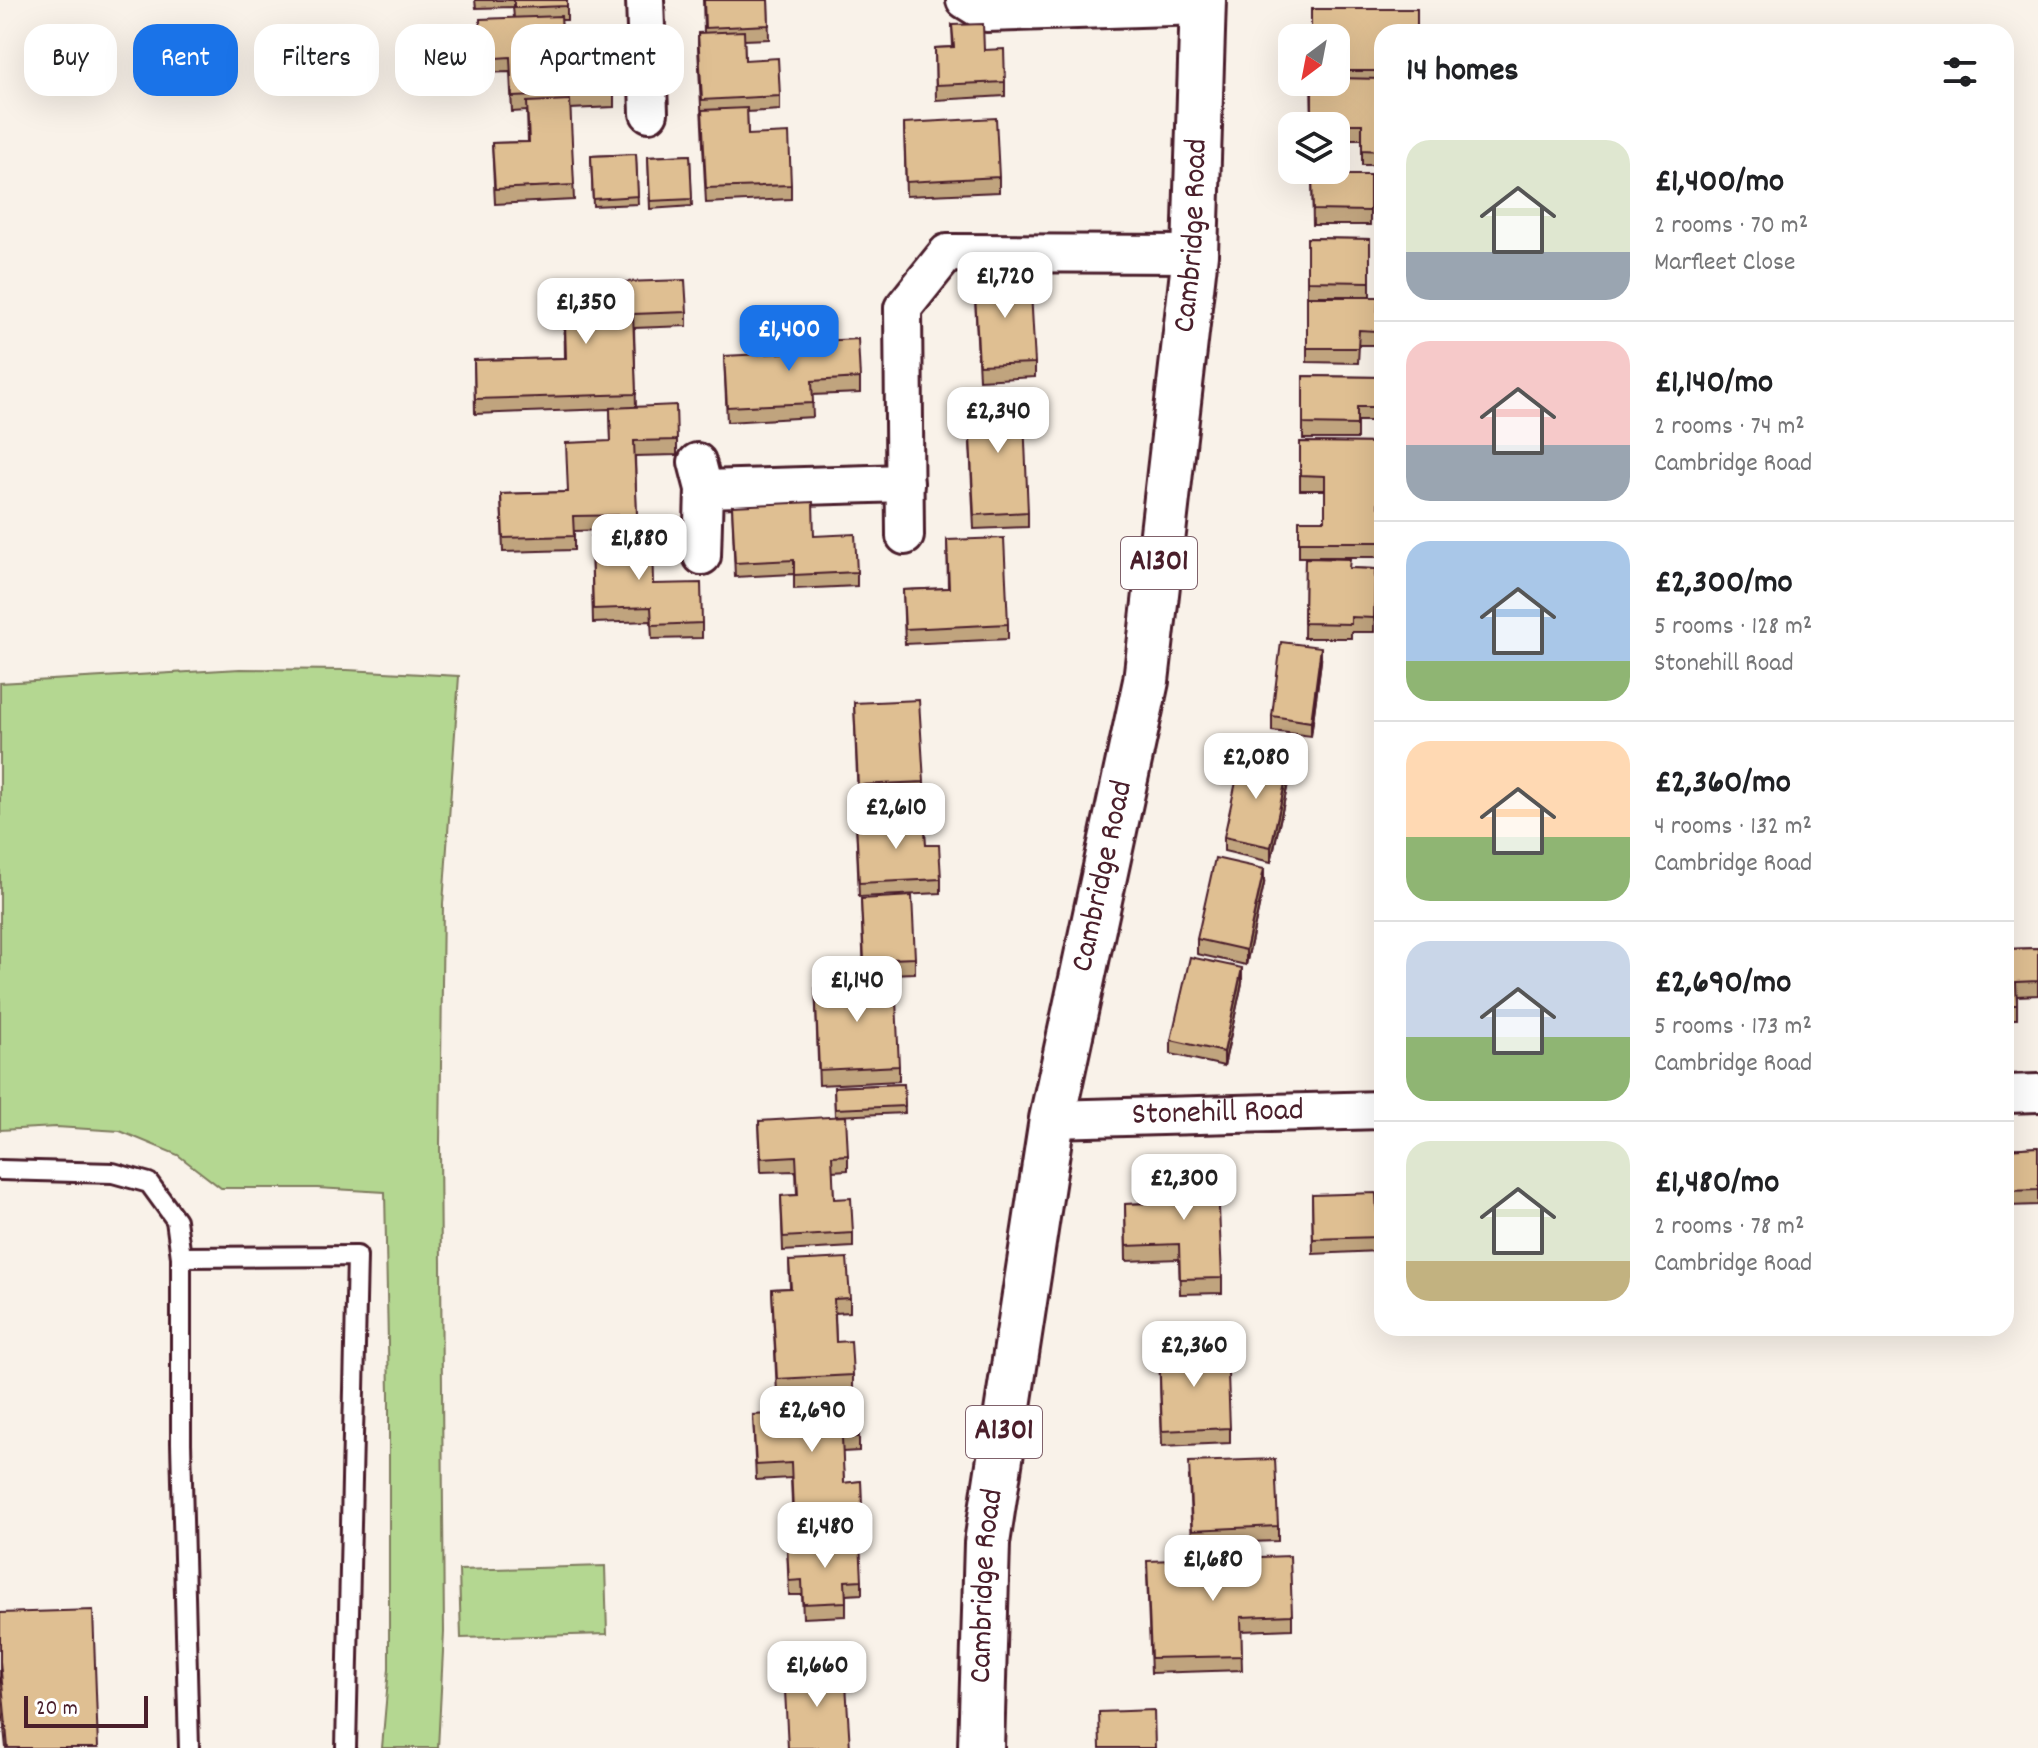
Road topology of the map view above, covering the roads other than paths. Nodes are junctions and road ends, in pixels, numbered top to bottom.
1 (645, 0) edge
2 (965, 0) edge
3 (1203, 3) edge
4 (649, 113) dead end
5 (1195, 254) junction
6 (905, 483) junction
7 (905, 536) dead end
8 (702, 556) dead end
9 (2038, 1093) edge
10 (2014, 1094) edge
11 (1374, 1110) edge
12 (1052, 1119) junction
13 (0, 1170) edge
14 (181, 1257) junction
15 (189, 1748) edge
16 (346, 1748) edge
17 (981, 1748) edge

1 - 4 street
2 - 3 street
3 - 5 main road, Cambridge Road / A1301
5 - 6 street
5 - 12 main road, Cambridge Road / A1301
6 - 7 street
6 - 8 street
9 - 10 street
11 - 12 street, Stonehill Road
12 - 17 main road, Cambridge Road / A1301
13 - 14 lane
14 - 15 lane
14 - 16 lane

